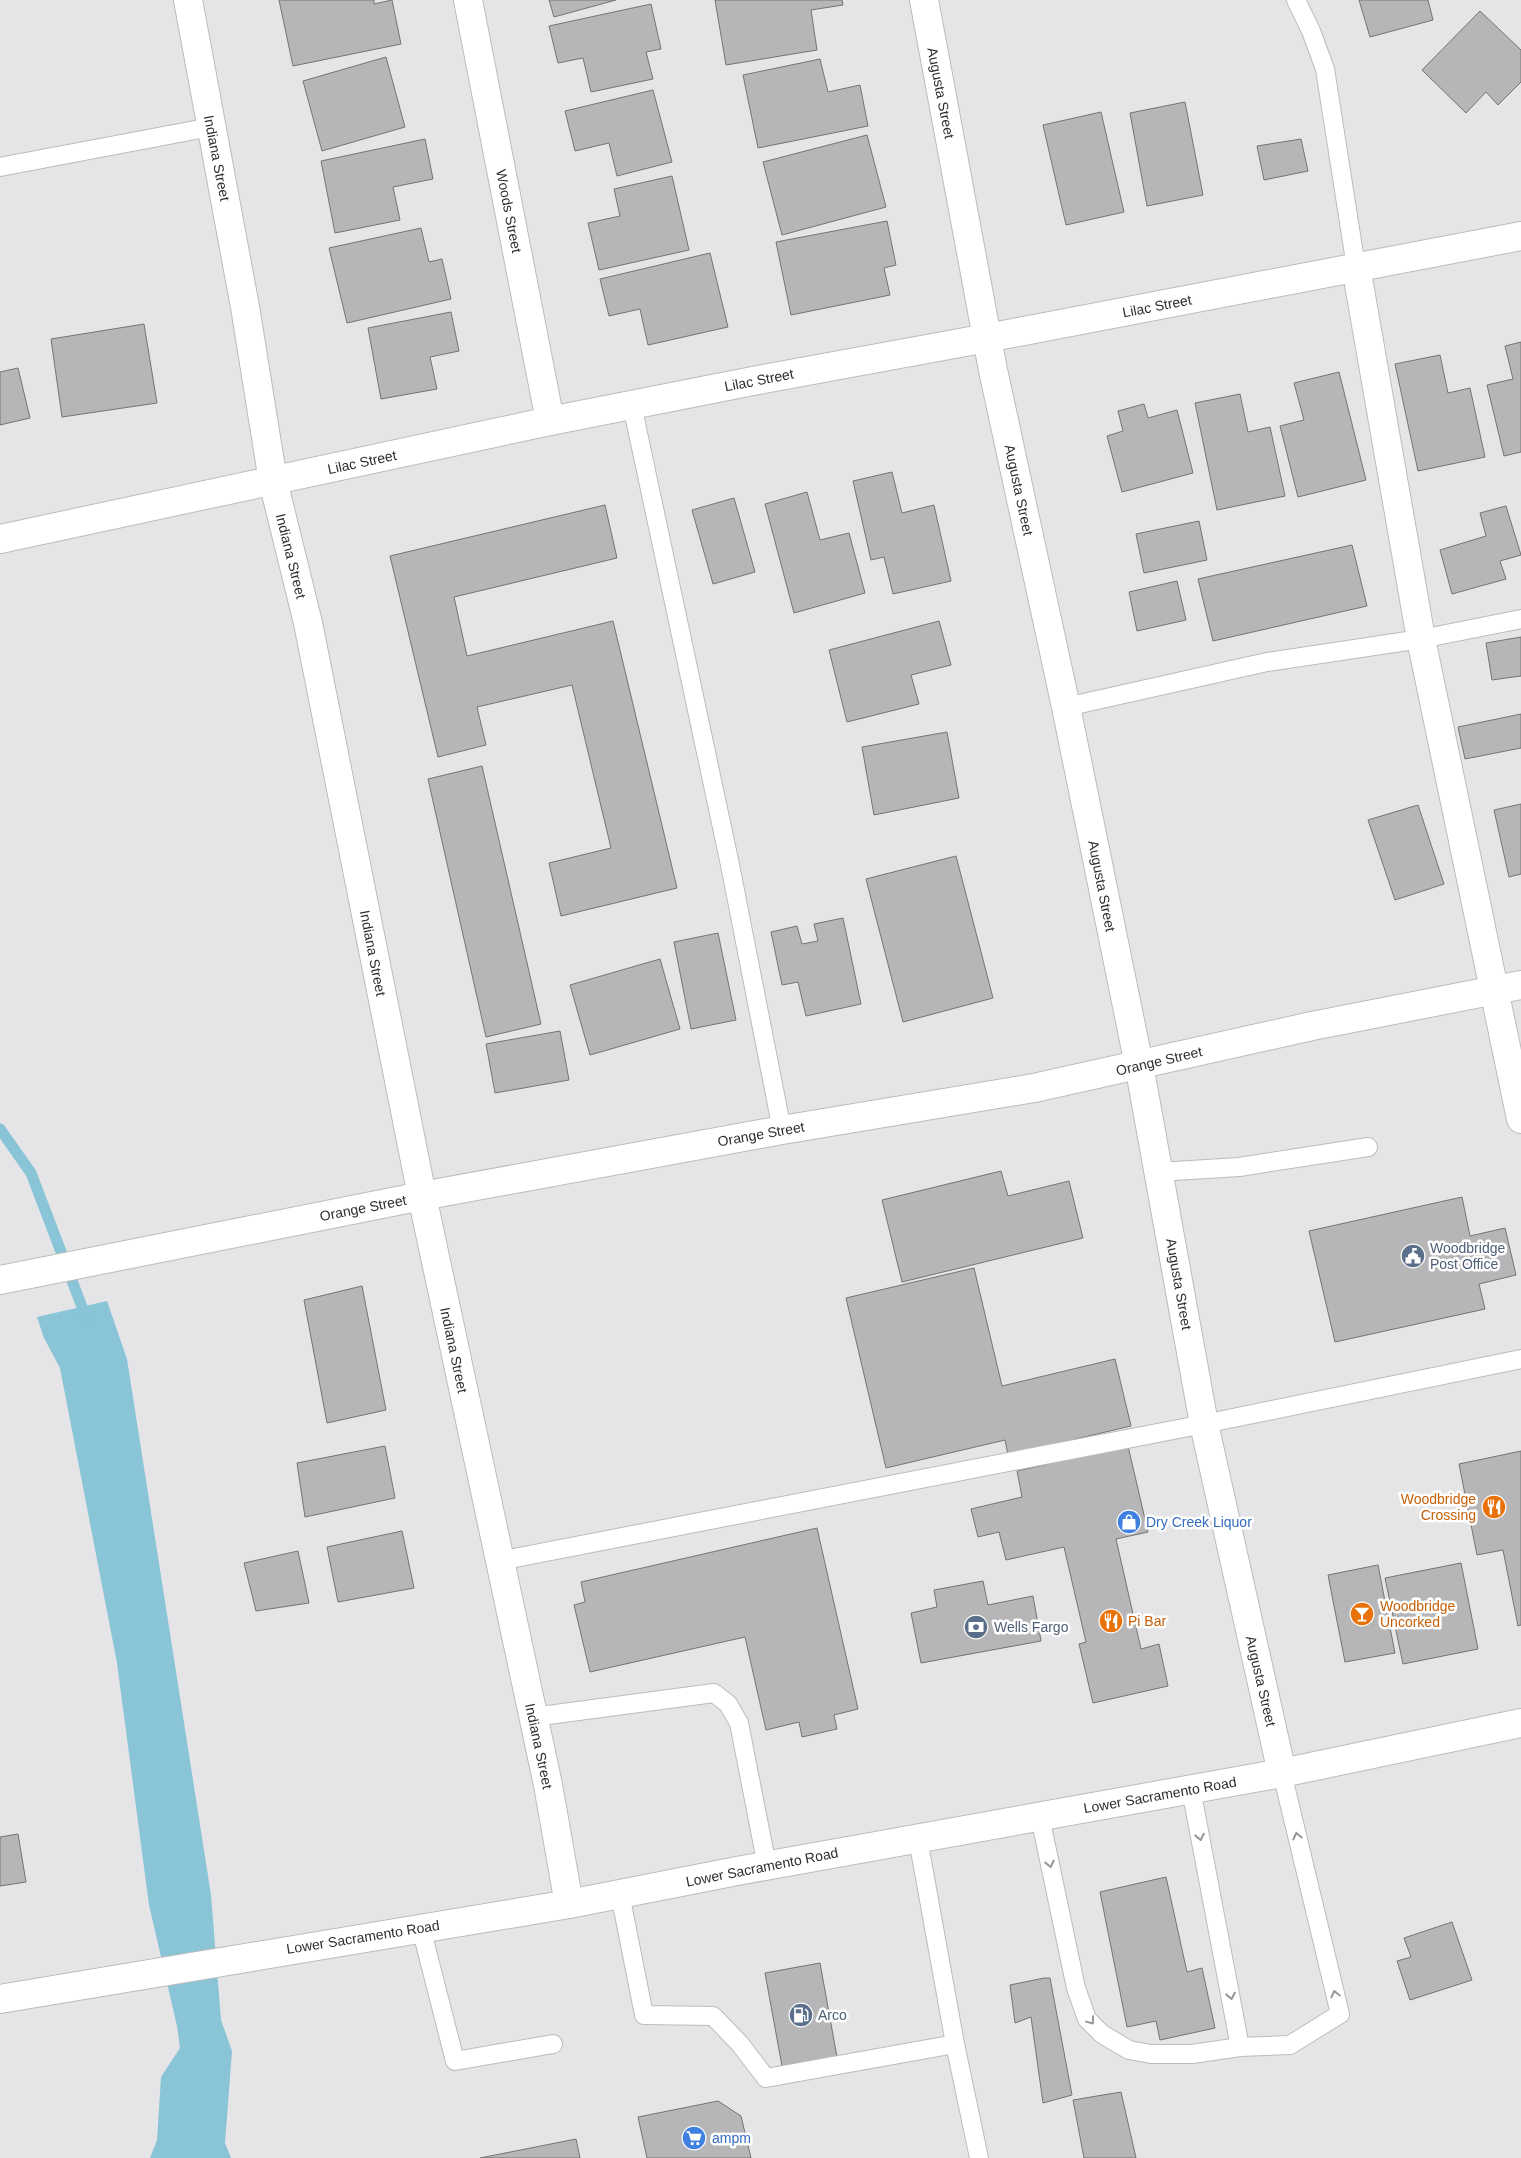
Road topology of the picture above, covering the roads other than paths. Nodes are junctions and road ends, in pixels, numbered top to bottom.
1 (188, 0) edge
2 (468, 0) edge
3 (924, 0) edge
4 (1296, 0) edge
5 (210, 127) junction
6 (0, 167) edge
7 (1521, 236) edge
8 (1356, 267) junction
9 (987, 338) junction
10 (632, 405) junction
11 (550, 421) junction
12 (273, 481) junction
13 (0, 539) edge
14 (1521, 619) edge
15 (1421, 639) junction
16 (1066, 707) junction
17 (1508, 988) edge
18 (1139, 1065) junction
19 (1521, 1119) edge
20 (782, 1130) junction
21 (1368, 1147) dead end
22 (1158, 1172) junction
23 (422, 1196) junction
24 (0, 1280) edge
25 (1521, 1359) edge
26 (1204, 1424) junction
27 (499, 1561) junction
28 (533, 1717) junction
29 (1521, 1723) edge
30 (1282, 1773) junction
31 (1191, 1789) junction
32 (1040, 1817) junction
33 (918, 1839) junction
34 (768, 1866) junction
35 (620, 1894) junction
36 (569, 1904) junction
37 (421, 1928) junction
38 (0, 1999) edge
39 (553, 2044) dead end
40 (955, 2044) junction
41 (1240, 2047) junction
42 (979, 2158) edge

1 - 5 street, Indiana Street
2 - 11 street, Woods Street
3 - 9 street, Augusta Street
4 - 8 lane
5 - 6 lane
5 - 12 street, Indiana Street
7 - 8 street, Lilac Street
8 - 9 street, Lilac Street
8 - 15 street
9 - 10 street, Lilac Street
9 - 16 street, Augusta Street
10 - 11 street, Lilac Street
10 - 20 lane
11 - 12 street, Lilac Street
12 - 13 street, Lilac Street
12 - 23 street, Indiana Street
14 - 15 lane
15 - 16 lane
15 - 17 street
16 - 18 street, Augusta Street
17 - 18 street, Orange Street
17 - 19 street
18 - 20 street, Orange Street
18 - 22 street, Augusta Street
20 - 23 street, Orange Street
21 - 22 lane
22 - 26 street, Augusta Street
23 - 24 street, Orange Street
23 - 27 street, Indiana Street
25 - 26 lane
26 - 27 lane
26 - 30 street, Augusta Street
27 - 28 street, Indiana Street
28 - 34 lane
28 - 36 street, Indiana Street
29 - 30 street, Lower Sacramento Road
30 - 31 street, Lower Sacramento Road
41 -> 30 lane
31 - 32 street, Lower Sacramento Road
31 -> 41 lane
32 - 33 street, Lower Sacramento Road
32 -> 41 lane
33 - 34 street, Lower Sacramento Road
33 - 40 lane
34 - 35 street, Lower Sacramento Road
35 - 36 street, Lower Sacramento Road
35 - 40 lane
36 - 37 street, Lower Sacramento Road
37 - 38 street, Lower Sacramento Road
37 - 39 lane
40 - 42 lane

